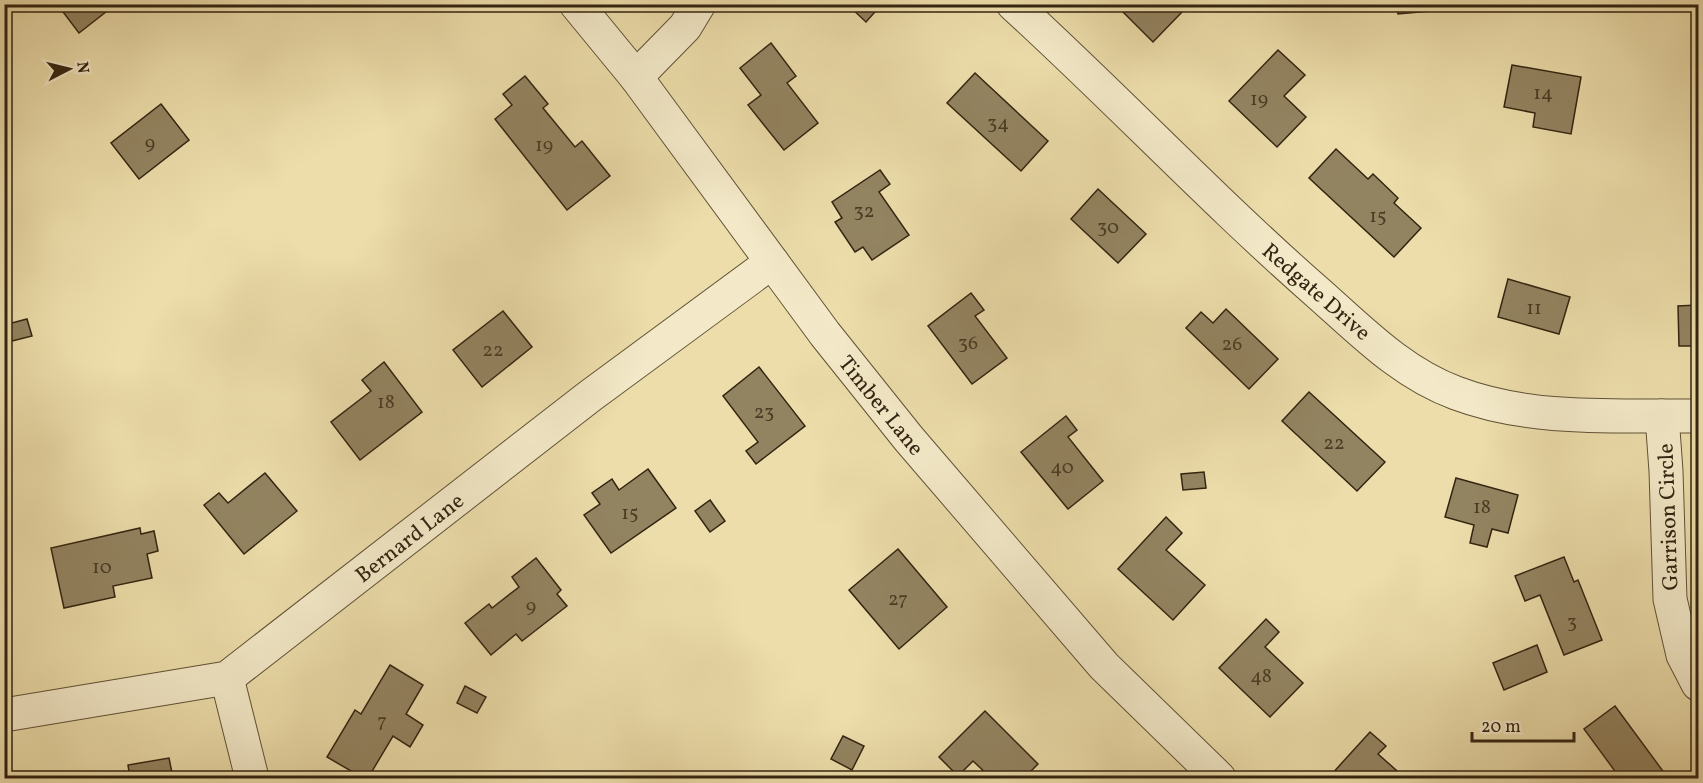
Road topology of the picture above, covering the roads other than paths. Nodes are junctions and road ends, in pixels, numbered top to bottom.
1 (576, 4) edge
2 (699, 4) edge
3 (1012, 4) edge
4 (636, 77) junction
5 (772, 262) junction
6 (1662, 416) junction
7 (1698, 416) edge
8 (227, 678) junction
9 (1698, 684) edge
10 (4, 715) edge
11 (252, 778) edge
12 (1219, 778) edge

1 - 4 street, Timber Lane
2 - 4 street
3 - 6 street, Redgate Drive
4 - 5 street, Timber Lane
5 - 8 street, Bernard Lane
5 - 12 street, Timber Lane
6 - 7 street, Redgate Drive
6 - 9 street, Garrison Circle
8 - 10 street, Bernard Lane
8 - 11 street

